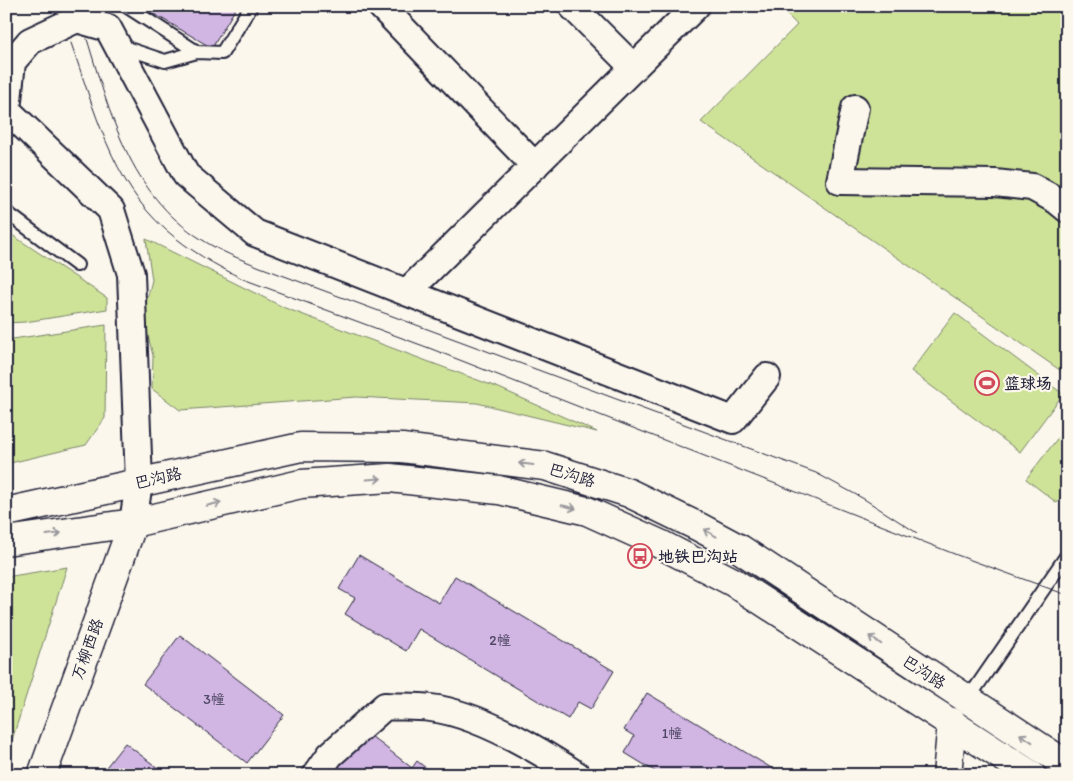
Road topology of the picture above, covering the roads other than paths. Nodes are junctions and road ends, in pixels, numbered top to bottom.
1 (126, 6) edge
2 (252, 6) edge
3 (380, 6) edge
4 (572, 6) edge
5 (696, 6) edge
6 (118, 46) junction
7 (197, 52) junction
8 (634, 68) junction
9 (855, 108) dead end
10 (535, 166) junction
11 (1067, 209) edge
12 (6, 212) edge
13 (77, 265) dead end
14 (408, 292) junction
15 (767, 377) dead end
16 (139, 482) junction
17 (6, 512) edge
18 (133, 523) junction
19 (6, 541) edge
20 (1067, 555) edge
21 (967, 700) junction
22 (952, 722) junction
23 (1067, 765) edge
24 (42, 775) edge
25 (316, 775) edge
26 (578, 775) edge
27 (947, 775) edge
28 (1031, 775) edge

1 - 7 lane
2 - 7 lane
3 - 10 street
4 - 8 street
5 - 8 street
6 - 7 lane
6 - 14 street
6 - 16 street
8 - 10 street
9 - 11 street
10 - 14 street
12 - 13 lane
14 - 15 street
16 - 17 main road, 巴沟路
16 - 18 street
21 -> 16 main road, 巴沟路
19 -> 18 main road, 巴沟路
18 -> 22 main road, 巴沟路
18 - 24 main road, 万柳西路
20 - 21 lane
21 - 22 lane
23 -> 21 main road, 巴沟路
22 - 27 main road
22 - 28 main road, 巴沟路
25 - 26 street

